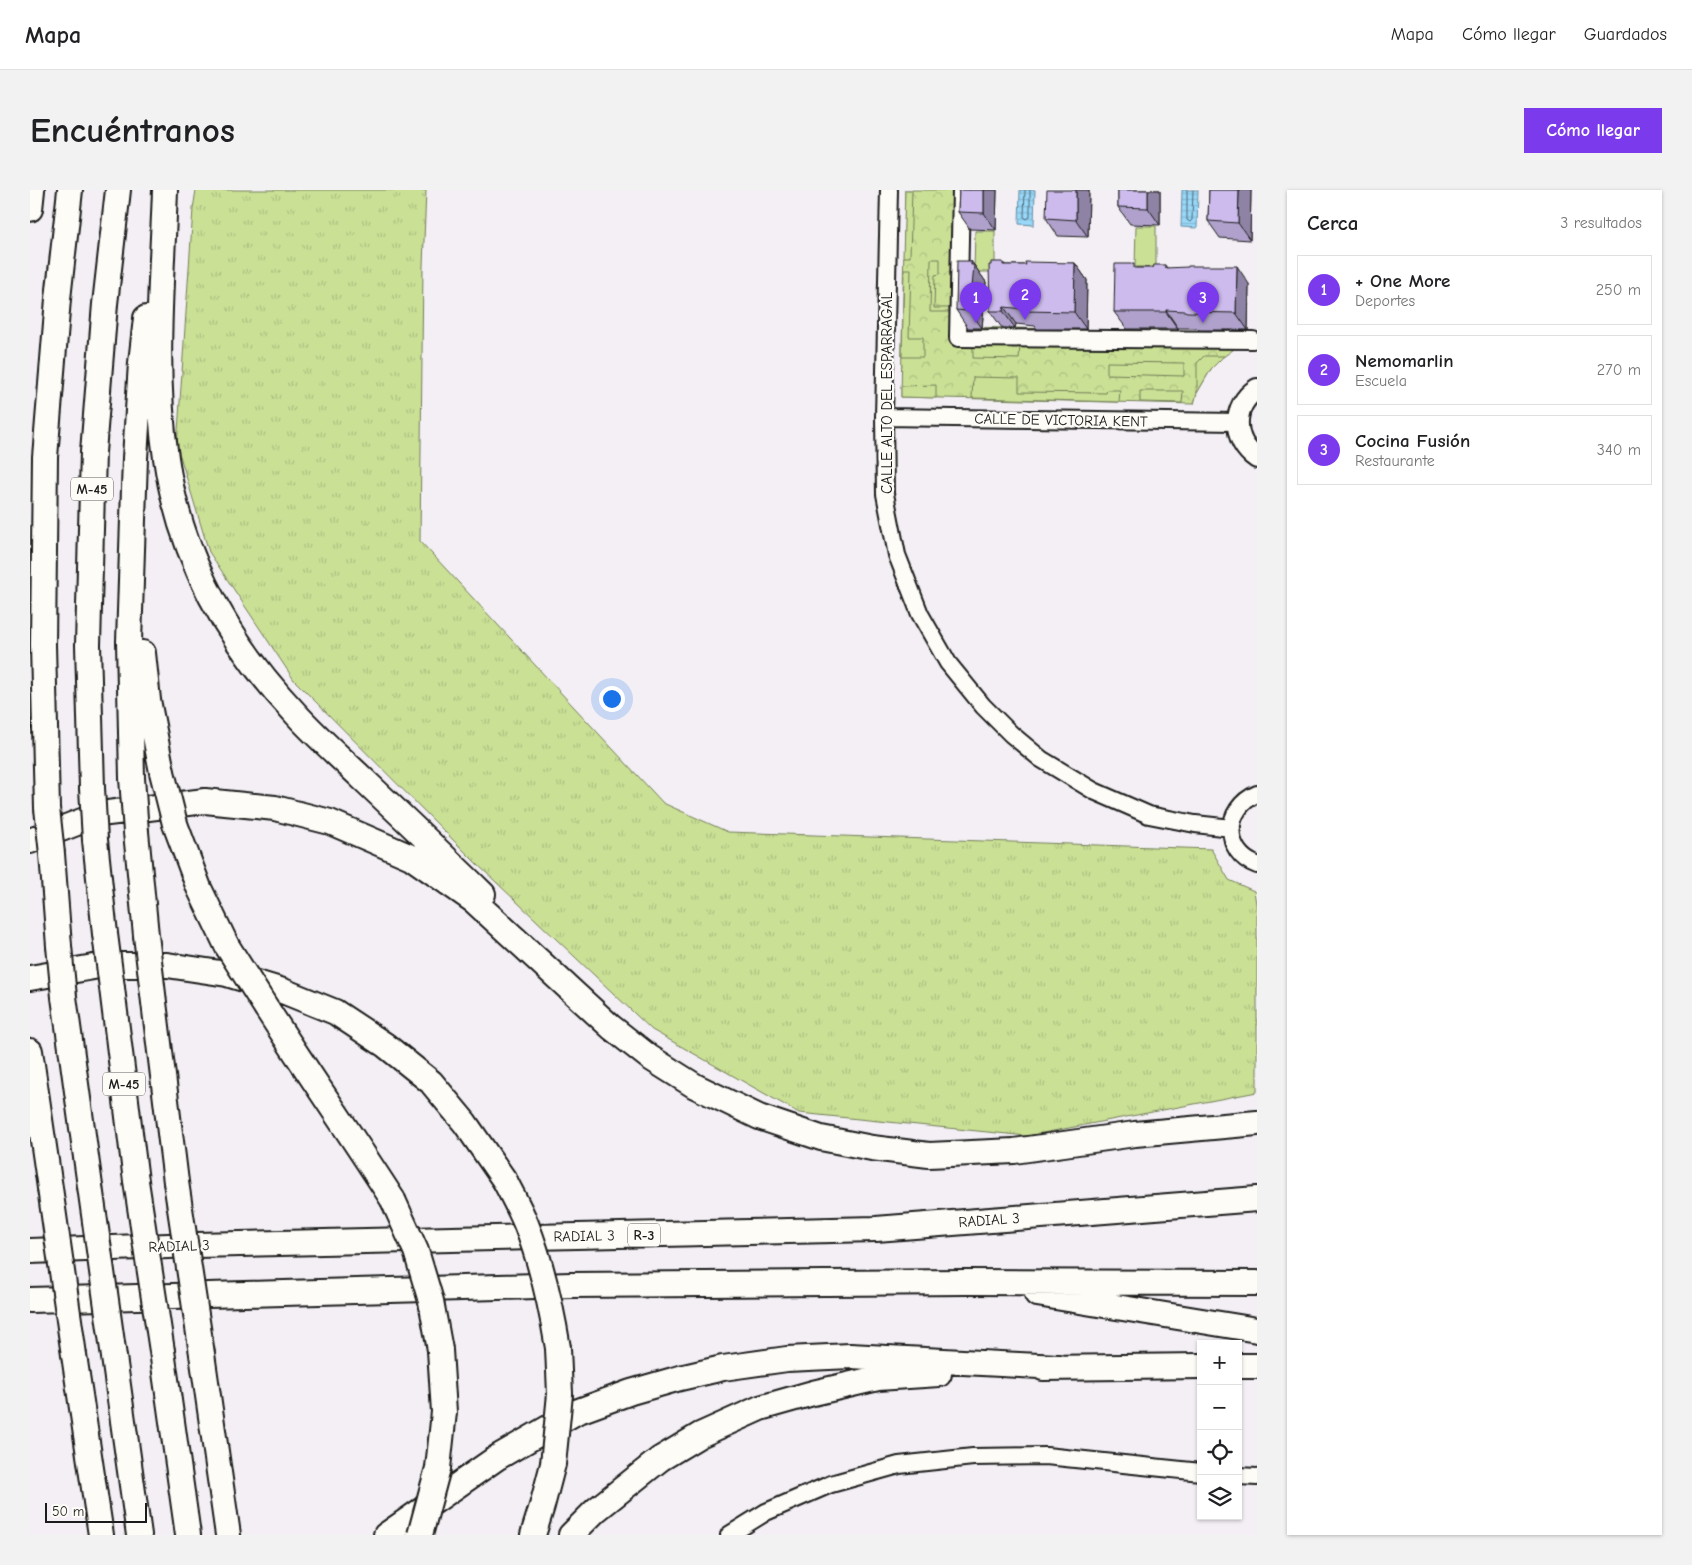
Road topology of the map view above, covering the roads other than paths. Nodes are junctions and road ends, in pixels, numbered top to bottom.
1 (32, 190) edge
2 (70, 190) edge
3 (118, 190) edge
4 (161, 190) edge
5 (165, 190) edge
6 (889, 190) edge
7 (962, 190) edge
8 (30, 209) edge
9 (1254, 340) dead end
10 (1257, 389) edge
11 (884, 417) junction
12 (1238, 422) junction
13 (135, 458) junction
14 (1257, 458) edge
15 (1257, 793) edge
16 (1232, 828) junction
17 (30, 841) edge
18 (1257, 865) edge
19 (30, 978) edge
20 (611, 1027) junction
21 (30, 1051) edge
22 (1257, 1124) edge
23 (1257, 1199) edge
24 (30, 1251) edge
25 (966, 1282) junction
26 (1257, 1283) edge
27 (30, 1300) edge
28 (1257, 1330) edge
29 (1197, 1366) edge
30 (1242, 1366) edge
31 (1257, 1366) edge
32 (1058, 1367) junction
33 (1197, 1472) edge
34 (1242, 1476) edge
35 (1257, 1477) edge
36 (101, 1535) edge
37 (140, 1535) edge
38 (188, 1535) edge
39 (228, 1535) edge
40 (386, 1535) edge
41 (420, 1535) edge
42 (533, 1535) edge
43 (572, 1535) edge
44 (729, 1535) edge

1 - 8 highway
2 - 37 highway, bridge
3 - 38 highway, M-45, bridge
4 - 13 highway
5 - 20 highway
6 - 11 street, CALLE ALTO DEL ESPARRAGAL
7 - 9 street
10 - 12 main road
11 - 12 street, CALLE DE VICTORIA KENT
11 - 16 street, CALLE ALTO DEL ESPARRAGAL
12 - 14 main road
13 - 39 highway, bridge
13 - 41 highway, bridge
15 - 16 street
16 - 18 street
17 - 20 highway
19 - 42 highway, bridge
20 - 22 highway
21 - 36 highway, bridge
23 - 24 highway, RADIAL 3 / R-3
25 - 26 highway
25 - 27 highway
25 - 28 highway
29 - 32 highway
30 - 31 highway
32 - 40 highway
32 - 43 highway
33 - 44 street
34 - 35 street

